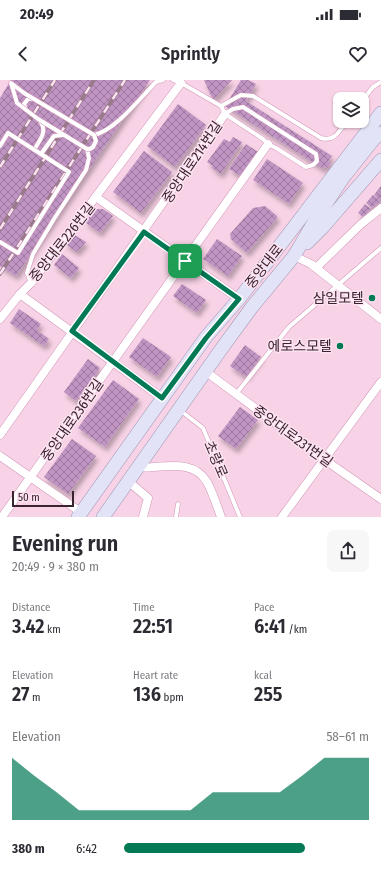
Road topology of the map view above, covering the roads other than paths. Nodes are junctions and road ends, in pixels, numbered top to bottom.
1 (7, 80) edge
2 (163, 80) edge
3 (177, 81) edge
4 (381, 82) edge
5 (12, 83) junction
6 (369, 92) edge
7 (36, 99) junction
8 (223, 110) junction
9 (27, 111) junction
10 (381, 113) edge
11 (38, 119) junction
12 (341, 128) edge
13 (381, 133) edge
14 (64, 135) junction
15 (94, 135) junction
16 (268, 144) junction
17 (0, 146) edge
18 (87, 149) junction
19 (34, 150) junction
20 (41, 154) junction
21 (381, 160) edge
22 (96, 197) junction
23 (381, 208) edge
24 (144, 232) junction
25 (0, 242) edge
26 (381, 248) edge
27 (294, 256) junction
28 (185, 261) junction
29 (316, 268) junction
30 (31, 283) junction
31 (336, 285) junction
32 (20, 294) junction
33 (239, 299) junction
34 (0, 319) edge
35 (381, 319) edge
36 (72, 331) junction
37 (113, 362) junction
38 (205, 371) junction
39 (381, 382) edge
40 (236, 394) junction
41 (162, 398) junction
42 (179, 410) junction
43 (0, 435) edge
44 (0, 456) edge
45 (325, 460) junction
46 (138, 466) junction
47 (30, 478) junction
48 (128, 480) junction
49 (381, 499) edge
50 (178, 504) dead end
51 (80, 515) edge
52 (2, 517) edge
53 (103, 517) edge
54 (143, 517) edge
55 (176, 517) edge
56 (221, 517) edge
57 (240, 517) edge
58 (282, 517) edge

1 - 5 lane, bridge
2 - 15 lane
3 - 8 lane
3 - 22 street
4 - 6 lane
5 - 7 lane, bridge
5 - 9 lane, bridge
7 - 9 lane, bridge
7 - 15 lane, bridge
8 - 12 lane
8 - 16 lane
8 - 16 lane, 중앙대로214번길
8 - 24 street, 중앙대로214번길
9 - 11 lane, bridge
10 - 33 main road, 중앙대로
11 - 14 lane, bridge
11 - 19 lane, bridge
13 - 27 main road, 중앙대로
14 - 18 lane, bridge
14 - 20 lane, bridge
15 - 18 lane, bridge
16 - 28 street
17 - 19 lane, bridge
18 - 30 lane
19 - 20 lane, bridge
20 - 25 lane, bridge
21 - 27 main road, 중앙대로
22 - 24 street, 중앙대로226번길
22 - 30 street, 중앙대로226번길
23 - 29 street
24 - 28 street, 중앙대로226번길
24 - 36 street
26 - 31 lane
27 - 29 street
27 - 38 main road, 중앙대로
28 - 33 street, 중앙대로226번길
28 - 37 street
29 - 31 street
30 - 32 street, 중앙대로226번길
31 - 35 street
31 - 40 lane
32 - 34 street
32 - 36 street
33 - 41 main road, 중앙대로
36 - 37 street
36 - 43 street
37 - 41 street
37 - 47 street, 중앙대로236번길
38 - 40 street, 중앙대로231번길
38 - 42 main road, 중앙대로
39 - 45 street
40 - 45 street, 중앙대로231번길
41 - 51 main road, 중앙대로
42 - 46 main road, 중앙대로
42 - 57 lane, 초량로
44 - 47 street
45 - 49 street, 중앙대로231번길
45 - 58 street
46 - 48 main road, 중앙대로
46 - 56 street
47 - 51 street
47 - 52 street, 중앙대로236번길
48 - 53 main road, 중앙대로
48 - 54 street
50 - 55 lane

